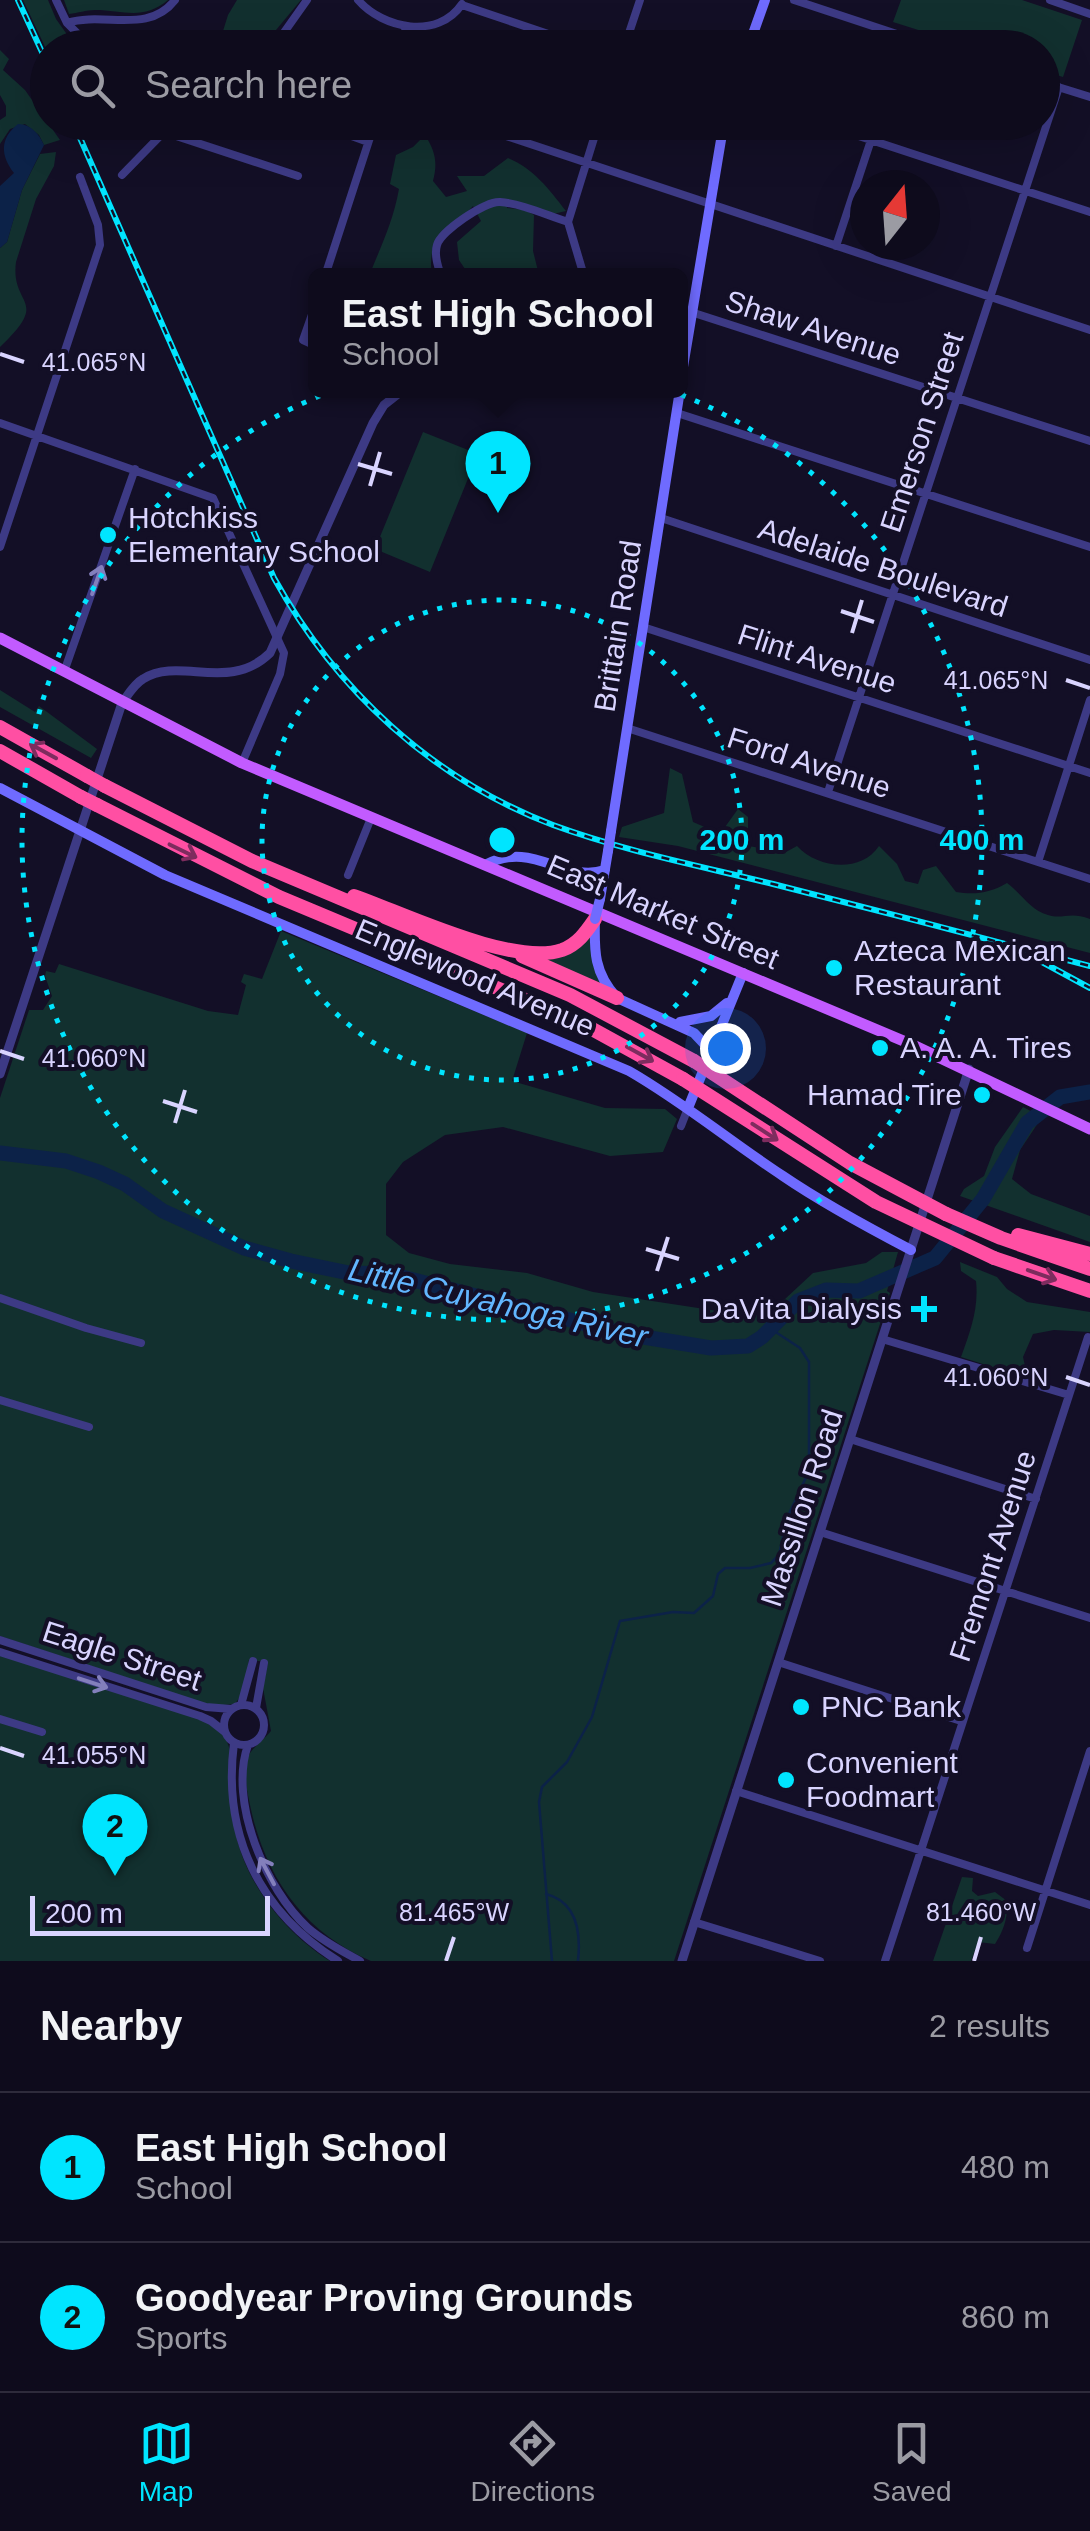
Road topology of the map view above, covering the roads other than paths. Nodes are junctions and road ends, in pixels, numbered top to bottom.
1 (56, 0) edge
2 (175, 0) edge
3 (306, 0) edge
4 (358, 0) edge
5 (640, 0) edge
6 (765, 0) edge
7 (794, 0) edge
8 (1050, 0) edge
9 (463, 2) edge
10 (1090, 14) edge
11 (67, 23) junction
12 (406, 27) junction
13 (74, 30) edge
14 (285, 30) edge
15 (405, 30) edge
16 (540, 30) edge
17 (630, 30) edge
18 (754, 30) edge
19 (886, 30) edge
20 (1060, 88) edge
21 (1090, 97) edge
22 (154, 140) edge
23 (201, 140) edge
24 (362, 140) edge
25 (517, 140) edge
26 (593, 140) edge
27 (721, 140) edge
28 (868, 140) edge
29 (1041, 140) edge
30 (871, 141) junction
31 (368, 142) joint
32 (585, 163) junction
33 (122, 175) dead end
34 (298, 176) dead end
35 (80, 178) dead end
36 (1024, 191) junction
37 (711, 205) junction
38 (1090, 212) edge
39 (568, 222) junction
40 (836, 246) junction
41 (328, 268) edge
42 (439, 268) edge
43 (582, 268) edge
44 (990, 296) junction
45 (694, 313) junction
46 (1090, 330) edge
47 (688, 345) edge
48 (391, 398) edge
49 (679, 398) edge
50 (956, 398) junction
51 (677, 413) junction
52 (0, 423) edge
53 (37, 436) junction
54 (1090, 441) edge
55 (135, 470) junction
56 (925, 492) junction
57 (661, 518) junction
58 (1090, 547) edge
59 (0, 548) edge
60 (893, 595) junction
61 (644, 626) junction
62 (0, 638) edge
63 (279, 639) junction
64 (1090, 660) edge
65 (64, 672) junction
66 (859, 696) junction
67 (1090, 700) edge
68 (122, 703) junction
69 (0, 727) edge
70 (627, 728) junction
71 (2, 752) edge
72 (242, 764) junction
73 (1069, 766) junction
74 (1090, 773) edge
75 (0, 788) edge
76 (828, 792) junction
77 (371, 818) junction
78 (80, 831) junction
79 (252, 861) junction
80 (1038, 862) junction
81 (485, 865) junction
82 (605, 870) junction
83 (348, 875) dead end
84 (1090, 879) edge
85 (595, 919) junction
86 (509, 950) junction
87 (743, 973) junction
88 (617, 998) junction
89 (732, 999) junction
90 (673, 1021) junction
91 (710, 1050) junction
92 (969, 1069) junction
93 (0, 1074) edge
94 (688, 1108) junction
95 (681, 1126) dead end
96 (1090, 1128) edge
97 (1003, 1234) junction
98 (911, 1250) junction
99 (1090, 1254) edge
100 (1090, 1269) edge
101 (1090, 1291) edge
102 (0, 1298) edge
103 (1088, 1337) edge
104 (882, 1338) junction
105 (141, 1343) dead end
106 (1069, 1395) junction
107 (0, 1400) edge
108 (89, 1427) dead end
109 (850, 1439) junction
110 (1036, 1499) junction
111 (820, 1532) junction
112 (1007, 1591) junction
113 (1090, 1618) edge
114 (0, 1640) edge
115 (0, 1652) edge
116 (253, 1661) dead end
117 (778, 1662) junction
118 (264, 1664) dead end
119 (241, 1705) junction
120 (256, 1708) junction
121 (231, 1709) junction
122 (0, 1719) edge
123 (962, 1721) junction
124 (42, 1732) dead end
125 (225, 1732) junction
126 (234, 1743) junction
127 (248, 1745) junction
128 (1090, 1752) edge
129 (736, 1790) junction
130 (920, 1850) junction
131 (1045, 1890) junction
132 (1090, 1904) edge
133 (694, 1922) junction
134 (1027, 1948) dead end
135 (338, 1961) edge
136 (360, 1961) edge
137 (682, 1961) edge
138 (820, 1961) edge
139 (884, 1961) edge

1 - 11 street
2 - 11 street
3 - 14 street
4 - 12 street
5 - 17 street
6 - 18 main road
7 - 19 street
8 - 10 street
9 - 12 street
9 - 16 street
11 - 13 street
12 - 15 street
20 - 21 street
22 - 33 street
23 - 34 street
24 - 31 street
25 - 32 street
26 - 32 street
27 - 37 main road, Brittain Road
28 - 30 street
29 - 36 street, Emerson Street
30 - 36 street
30 - 40 street
31 - 41 street
32 - 37 street
32 - 39 street
35 - 53 street
36 - 38 street
36 - 44 street, Emerson Street
37 - 40 street
37 - 45 main road, Brittain Road
39 - 42 street
39 - 43 street
40 - 44 street
44 - 46 street
44 - 50 street, Emerson Street
45 - 47 main road, Brittain Road
45 - 50 street, Shaw Avenue
48 - 63 street
49 - 51 main road, Brittain Road
50 - 54 street, Shaw Avenue
50 - 56 street, Emerson Street
51 - 56 street
51 - 57 main road, Brittain Road
52 - 53 street
53 - 55 street
53 - 59 street
55 - 63 street
65 -> 55 street
56 - 58 street
56 - 60 street, Emerson Street
57 - 60 street, Adelaide Boulevard
57 - 61 main road, Brittain Road
60 - 64 street, Adelaide Boulevard
60 - 66 street, Emerson Street
61 - 66 street, Flint Avenue
61 - 70 main road, Brittain Road
62 - 65 main road, East Market Street
63 - 68 street
63 - 72 street
65 - 68 main road, East Market Street
66 - 73 street, Flint Avenue
66 - 76 street, Emerson Street
67 - 73 street
68 - 72 main road, East Market Street
68 - 78 street
79 -> 69 highway, bridge
70 - 76 street, Ford Avenue
70 - 82 main road, Brittain Road, bridge
71 -> 101 highway, bridge
72 - 77 main road, East Market Street
73 - 74 street, Flint Avenue
73 - 80 street
75 - 78 main road, Englewood Avenue
76 - 80 street, Ford Avenue
77 - 81 main road, East Market Street
77 - 83 street
78 - 93 street
78 - 94 main road, Englewood Avenue
79 - 86 highway
79 - 97 highway, bridge
80 - 84 street, Ford Avenue
81 - 82 main road
81 - 87 main road, East Market Street
82 - 85 main road, Brittain Road, bridge
85 - 86 highway
85 - 88 main road, Brittain Road
86 - 88 highway
87 - 89 main road
87 - 92 main road, East Market Street
88 - 90 main road
89 - 90 main road
89 - 91 main road
90 - 91 main road
91 - 94 main road
92 - 96 main road, East Market Street
92 - 98 street, Massillon Road
94 - 95 street
94 - 98 main road, Englewood Avenue
97 - 99 highway
97 - 100 highway
98 - 104 street, Massillon Road
102 - 105 street
103 - 106 street, Fremont Avenue
104 - 106 street
104 - 109 street, Massillon Road
106 - 110 street, Fremont Avenue
107 - 108 street
109 - 110 street
109 - 111 street, Massillon Road
110 - 112 street, Fremont Avenue
111 - 112 street
111 - 117 street, Massillon Road
112 - 113 street
112 - 123 street, Fremont Avenue
114 - 121 street, Eagle Street
115 -> 125 street, Eagle Street
116 - 119 street
117 - 123 street
117 - 129 street, Massillon Road
118 - 120 street
119 - 120 street
119 - 121 street
120 - 127 street
121 - 125 street
122 - 124 street
123 - 130 street, Fremont Avenue
125 - 126 street
126 - 127 street
126 - 135 street
136 -> 127 street
128 - 131 street
129 - 130 street
129 - 133 street, Massillon Road
130 - 131 street
130 - 139 street, Fremont Avenue
131 - 132 street
131 - 134 street
133 - 137 street, Massillon Road
133 - 138 street

